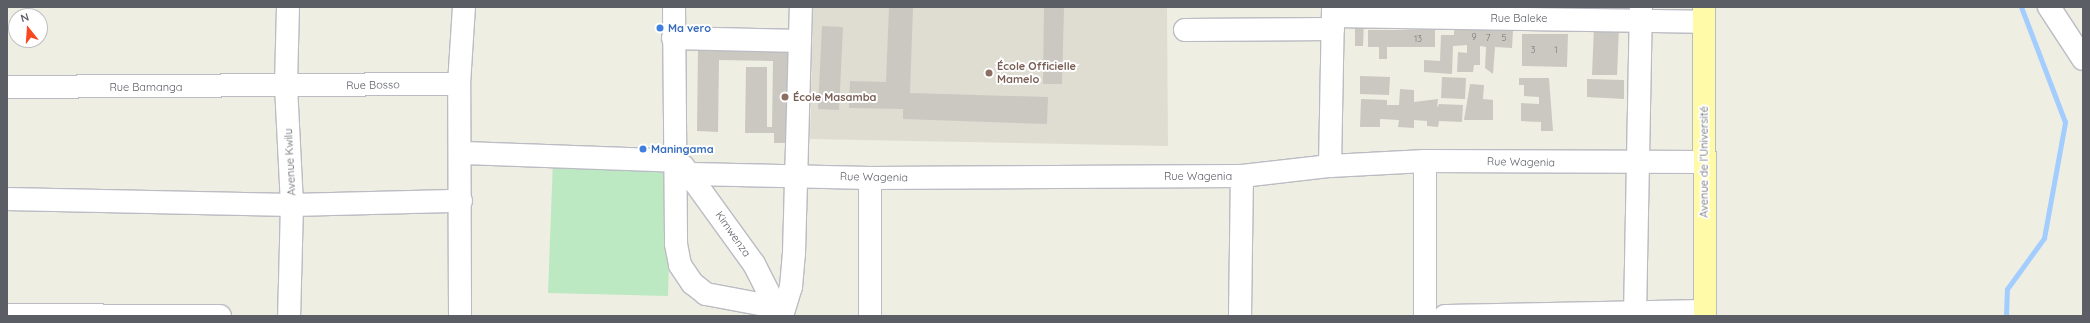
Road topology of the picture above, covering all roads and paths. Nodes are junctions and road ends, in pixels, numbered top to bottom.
1 (288, 7) edge
2 (464, 7) edge
3 (674, 7) edge
4 (801, 7) edge
5 (2049, 7) edge
6 (1641, 13) edge
7 (1704, 14) edge
8 (1333, 17) edge
9 (1185, 30) dead end
10 (674, 38) junction
11 (800, 41) junction
12 (2083, 59) edge
13 (460, 84) junction
14 (286, 86) junction
15 (7, 87) edge
16 (462, 153) junction
17 (1425, 161) junction
18 (1703, 162) junction
19 (1640, 164) junction
20 (1330, 166) junction
21 (685, 167) junction
22 (797, 175) junction
23 (1242, 176) junction
24 (870, 178) junction
25 (7, 199) edge
26 (461, 202) junction
27 (292, 205) junction
28 (774, 313) edge
29 (7, 314) edge
30 (1635, 314) edge
31 (1705, 314) edge
32 (220, 316) edge
33 (289, 316) edge
34 (460, 316) edge
35 (870, 316) edge
36 (1240, 316) edge
37 (1425, 316) edge
38 (1445, 316) edge

1 - 14 street, Avenue Kwilu
2 - 13 street
3 - 10 street
4 - 11 street
5 - 12 street
6 - 7 street, Rue Baleke
6 - 8 street, Rue Baleke
6 - 19 street
7 - 18 main road, Avenue de l’Université
8 - 9 street, Rue Baleke
8 - 20 street
10 - 11 street
10 - 21 street
11 - 22 street
13 - 14 street, Rue Bosso
13 - 16 street
14 - 15 street, Rue Bamanga
14 - 27 street, Avenue Kwilu
16 - 21 street, Rue Wagenia
16 - 26 street
17 - 19 street, Rue Wagenia
17 - 20 street, Rue Wagenia
17 - 37 street
18 - 19 street, Rue Wagenia
18 - 31 main road, Avenue de l’Université
19 - 30 street
20 - 23 street, Rue Wagenia
21 - 22 street, Rue Wagenia
21 - 28 street, Kimwenza
21 - 28 street
22 - 24 street, Rue Wagenia
22 - 28 street
23 - 24 street, Rue Wagenia
23 - 36 street
24 - 35 street
25 - 27 street
26 - 27 street
26 - 34 street
27 - 33 street, Avenue Kwilu
29 - 32 street
30 - 31 street
30 - 38 street

